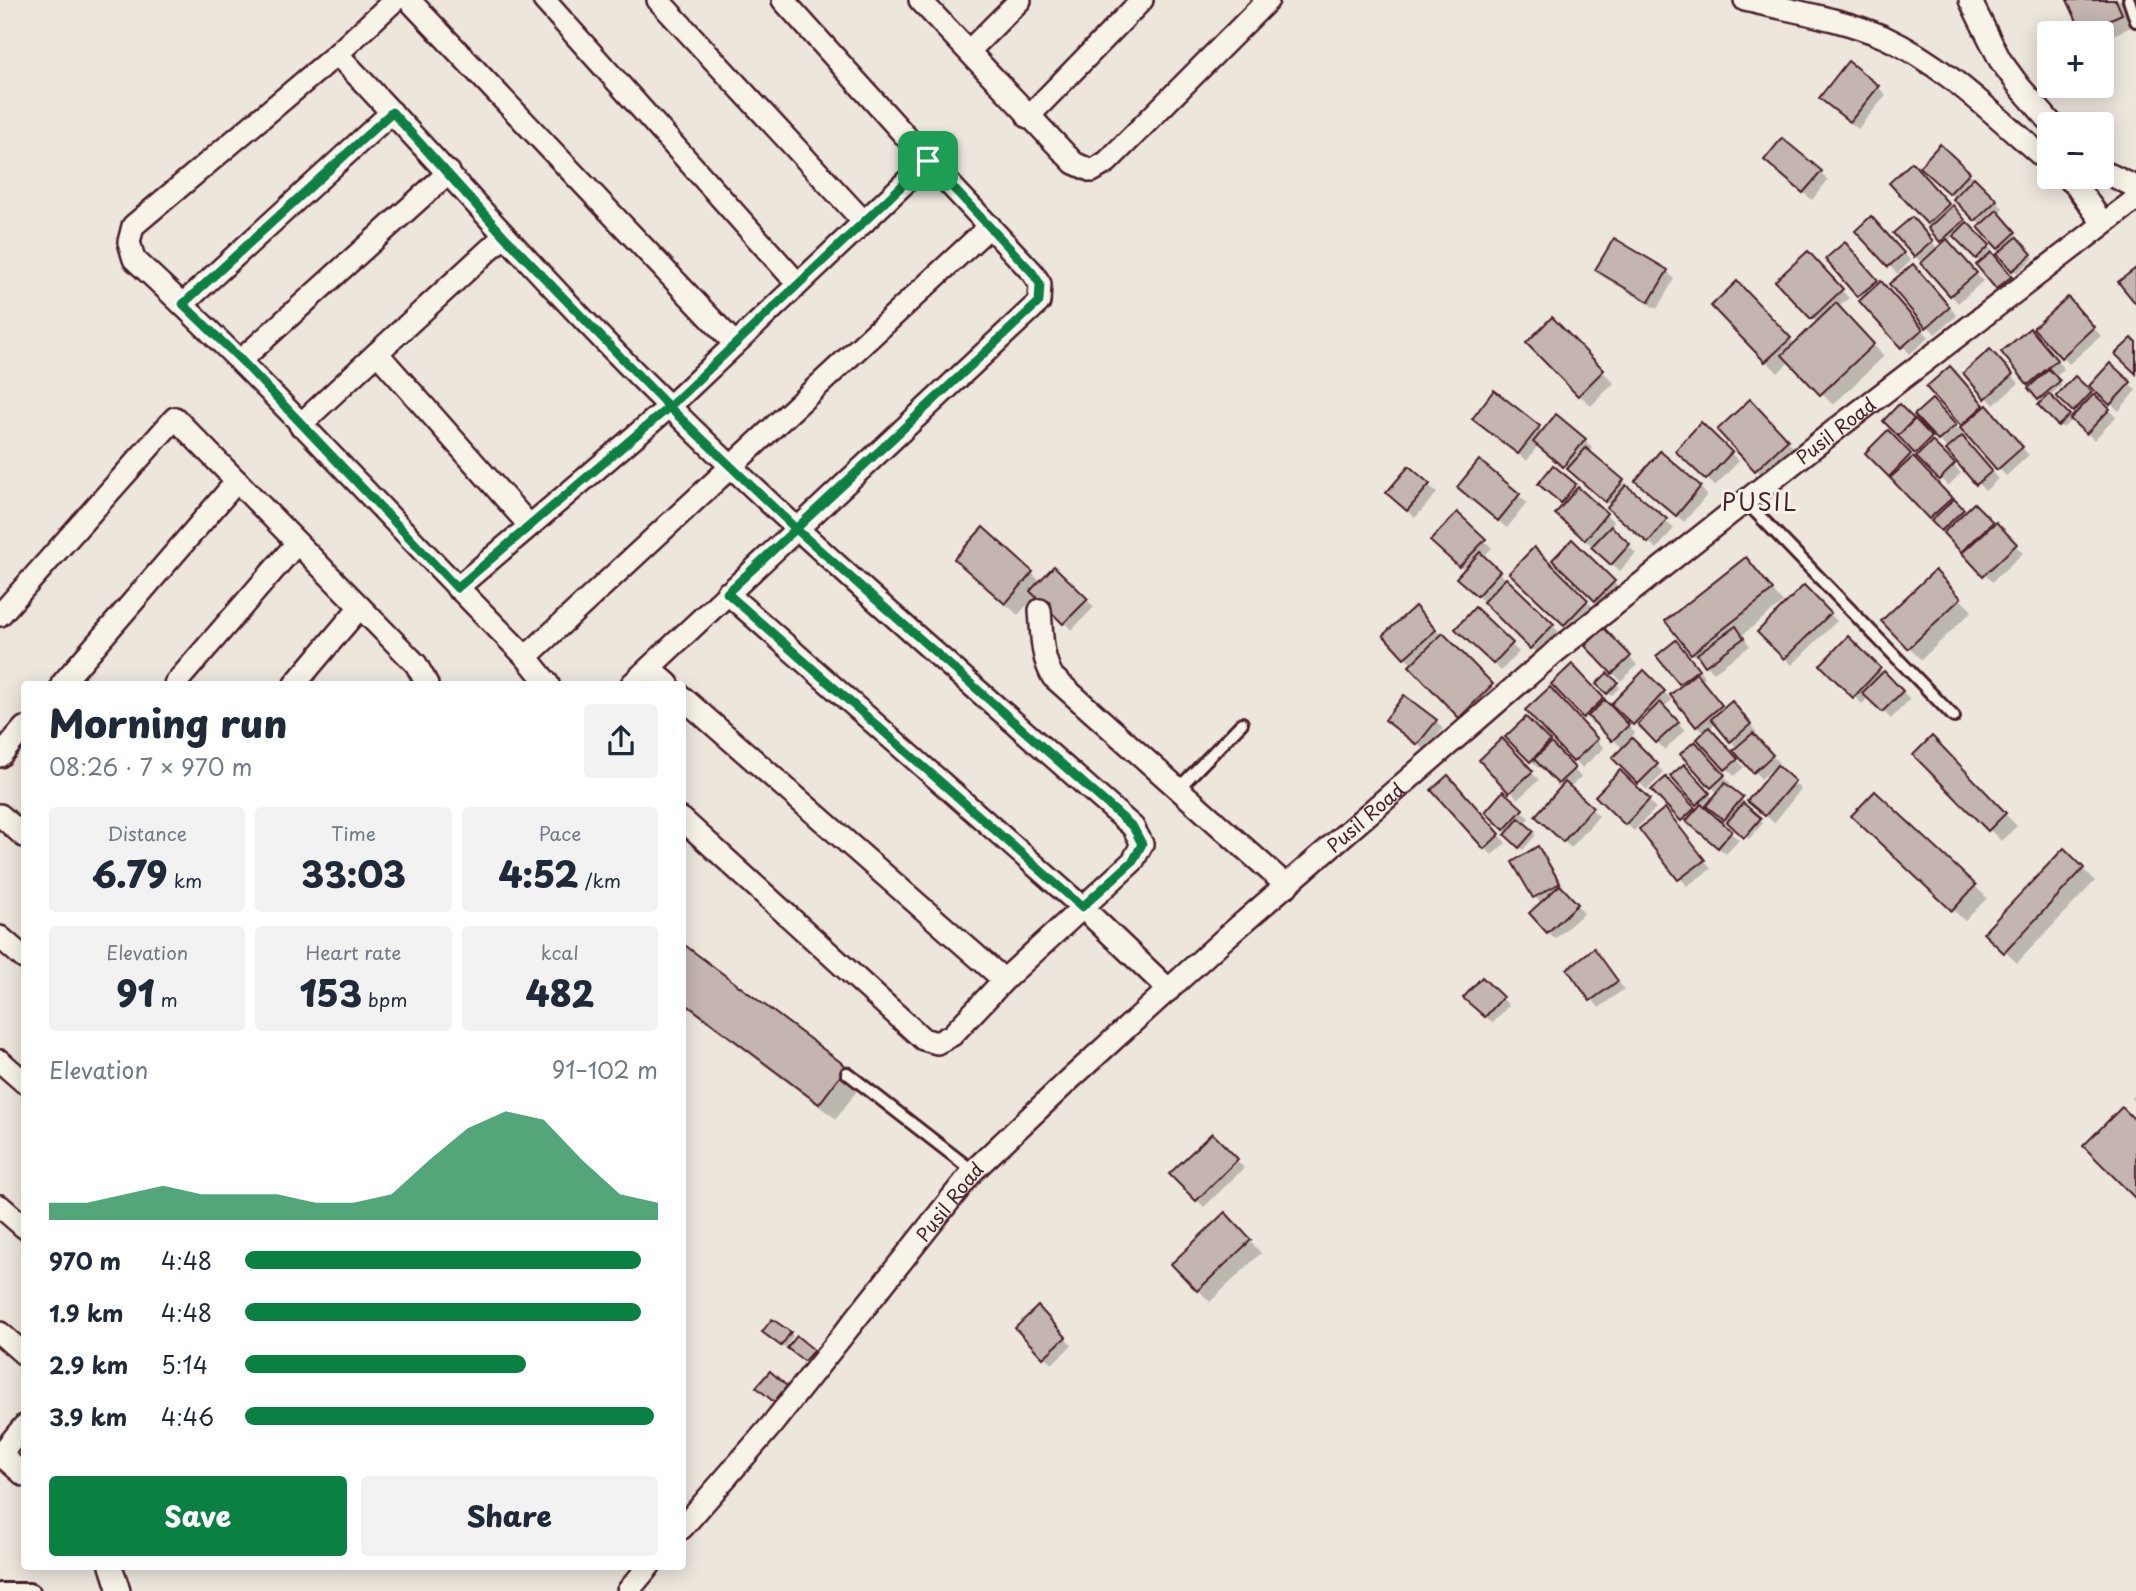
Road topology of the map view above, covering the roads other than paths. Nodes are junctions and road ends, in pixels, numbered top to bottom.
1 (396, 0) edge
2 (409, 0) edge
3 (544, 0) edge
4 (658, 0) edge
5 (782, 0) edge
6 (920, 0) edge
7 (1020, 0) edge
8 (1142, 0) edge
9 (1268, 0) edge
10 (1745, 0) edge
11 (1970, 0) edge
12 (2129, 0) edge
13 (2136, 21) edge
14 (969, 51) junction
15 (337, 54) junction
16 (392, 112) junction
17 (2041, 112) edge
18 (1028, 117) junction
19 (2037, 152) edge
20 (928, 161) junction
21 (449, 172) junction
22 (2114, 177) edge
23 (2136, 187) edge
24 (2078, 189) edge
25 (2136, 199) edge
26 (864, 222) junction
27 (2103, 223) junction
28 (990, 226) junction
29 (504, 236) junction
30 (798, 284) junction
31 (183, 304) junction
32 (735, 344) junction
33 (377, 353) junction
34 (241, 360) junction
35 (669, 407) junction
36 (300, 425) junction
37 (732, 466) junction
38 (237, 481) junction
39 (1746, 502) junction
40 (529, 525) junction
41 (796, 529) junction
42 (297, 542) junction
43 (457, 588) junction
44 (727, 593) junction
45 (360, 607) junction
46 (1040, 610) dead end
47 (0, 615) edge
48 (526, 657) junction
49 (650, 668) junction
50 (65, 681) edge
51 (179, 681) edge
52 (298, 681) edge
53 (420, 681) edge
54 (546, 681) edge
55 (635, 681) edge
56 (665, 681) edge
57 (686, 701) edge
58 (1954, 717) dead end
59 (1241, 723) dead end
60 (21, 732) edge
61 (0, 756) edge
62 (1177, 790) junction
63 (0, 815) edge
64 (686, 822) edge
65 (21, 833) edge
66 (1287, 886) junction
67 (1082, 907) junction
68 (0, 937) edge
69 (21, 955) edge
70 (1004, 980) junction
71 (1169, 990) junction
72 (0, 1061) edge
73 (847, 1073) dead end
74 (21, 1079) edge
75 (973, 1171) junction
76 (0, 1206) edge
77 (21, 1224) edge
78 (0, 1333) edge
79 (21, 1351) edge
80 (21, 1430) edge
81 (0, 1454) edge
82 (21, 1472) edge
83 (686, 1523) edge
84 (112, 1570) edge
85 (646, 1570) edge
86 (0, 1590) edge
87 (34, 1591) edge
88 (119, 1591) edge
89 (628, 1591) edge

1 - 15 street
2 - 32 street
3 - 30 street
4 - 26 street
5 - 20 street
6 - 14 street
7 - 14 street
8 - 18 street
9 - 18 street
10 - 19 street
11 - 17 street
12 - 13 lane
14 - 18 street
15 - 16 street
15 - 31 street
16 - 21 street
16 - 31 street
20 - 26 street
20 - 28 street
21 - 29 street
21 - 34 street
22 - 23 street
24 - 27 street
25 - 27 street, Pusil Road
26 - 30 street
27 - 39 street, Pusil Road
28 - 37 street
28 - 41 street
29 - 33 street
29 - 35 street
30 - 32 street
31 - 34 street
32 - 35 street
33 - 36 street
33 - 40 street
34 - 36 street
35 - 37 street
35 - 40 street
36 - 43 street
37 - 41 street
37 - 48 street
38 - 42 street
38 - 47 street
38 - 50 street
39 - 58 lane
39 - 66 street, Pusil Road
40 - 43 street
41 - 44 street
41 - 67 street
42 - 45 street
42 - 51 street
43 - 48 street
44 - 49 street
44 - 67 street
45 - 52 street
45 - 53 street
46 - 62 street
48 - 54 street
49 - 55 street
49 - 56 street
57 - 70 street
59 - 62 lane
60 - 61 street
62 - 66 street
63 - 65 street
64 - 70 street
66 - 71 street, Pusil Road
67 - 70 street
67 - 71 street
68 - 69 street
71 - 75 street, Pusil Road
72 - 74 street
73 - 75 lane
75 - 83 street, Pusil Road
76 - 77 street
78 - 79 street
80 - 81 street
81 - 82 street
84 - 88 street
85 - 89 street
86 - 87 lane

